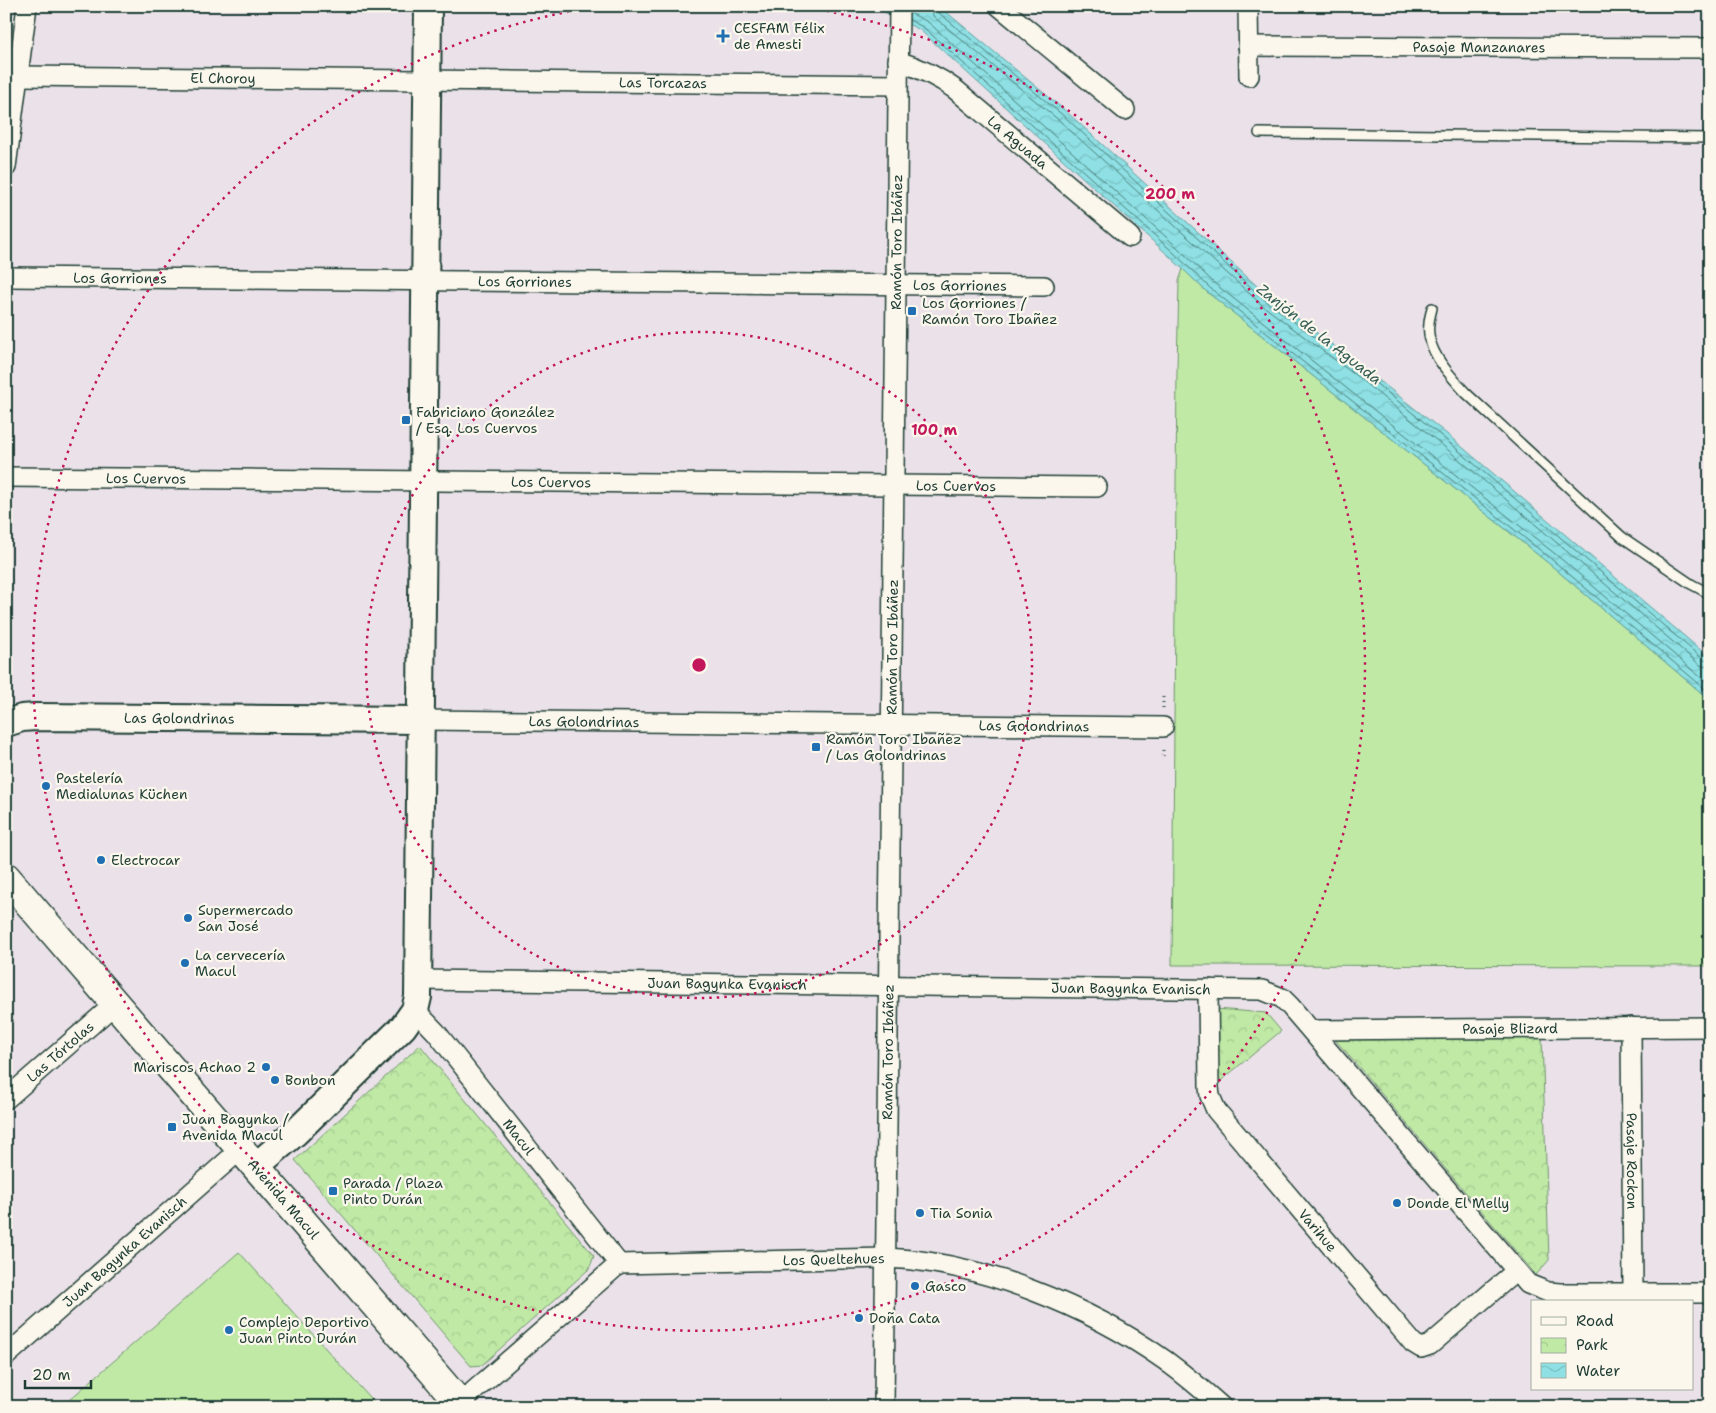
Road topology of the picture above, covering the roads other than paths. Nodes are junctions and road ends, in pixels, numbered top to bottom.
1 (27, 6) edge
2 (428, 6) edge
3 (900, 6) edge
4 (999, 6) edge
5 (1248, 6) edge
6 (1248, 46) junction
7 (1710, 48) edge
8 (899, 53) junction
9 (18, 76) junction
10 (1249, 76) dead end
11 (427, 80) junction
12 (898, 85) junction
13 (1125, 110) dead end
14 (1259, 133) dead end
15 (1710, 138) edge
16 (6, 167) edge
17 (1130, 237) dead end
18 (6, 277) edge
19 (426, 281) junction
20 (896, 284) junction
21 (1044, 286) dead end
22 (1432, 308) dead end
23 (6, 477) edge
24 (424, 481) junction
25 (894, 485) junction
26 (1097, 487) dead end
27 (1710, 594) edge
28 (422, 720) junction
29 (6, 723) edge
30 (891, 724) junction
31 (1163, 727) dead end
32 (6, 877) edge
33 (419, 980) junction
34 (888, 986) junction
35 (1208, 989) junction
36 (116, 1004) junction
37 (415, 1010) junction
38 (1631, 1027) junction
39 (1710, 1027) edge
40 (1311, 1030) junction
41 (6, 1099) edge
42 (249, 1157) junction
43 (885, 1258) junction
44 (619, 1264) junction
45 (1516, 1271) junction
46 (1633, 1293) junction
47 (1710, 1293) edge
48 (6, 1356) edge
49 (461, 1405) edge
50 (884, 1407) edge
51 (1222, 1407) edge

1 - 9 street
2 - 11 street
3 - 8 street, Ramón Toro Ibáñez
4 - 13 street
5 - 6 street
6 - 7 street, Pasaje Manzanares
6 - 10 street
8 - 12 street, Ramón Toro Ibáñez
8 - 17 street, La Aguada
9 - 11 street, El Choroy
9 - 16 street
11 - 12 street, Las Torcazas
11 - 19 street
12 - 20 street, Ramón Toro Ibáñez
14 - 15 lane
18 - 19 street, Los Gorriones
19 - 20 street, Los Gorriones
19 - 24 street
20 - 21 street, Los Gorriones
20 - 25 street, Ramón Toro Ibáñez
22 - 27 lane
23 - 24 street, Los Cuervos
24 - 25 street, Los Cuervos
24 - 28 street
25 - 26 street, Los Cuervos
25 - 30 street, Ramón Toro Ibáñez
28 - 29 street, Las Golondrinas
28 - 30 street, Las Golondrinas
28 - 33 street
30 - 31 street, Las Golondrinas
30 - 34 street, Ramón Toro Ibáñez
32 - 36 main road, Avenida Macul
33 - 34 street, Juan Bagynka Evanisch
33 - 37 street
34 - 35 street, Juan Bagynka Evanisch
34 - 43 street, Ramón Toro Ibáñez
35 - 40 street, Juan Bagynka Evanisch
35 - 45 street, Varihue
36 - 41 street, Las Tórtolas
36 - 42 main road, Avenida Macul
37 - 42 street
37 - 44 street, Macul
38 - 39 street, Pasaje Blizard
38 - 40 street, Pasaje Blizard
38 - 46 street, Pasaje Rockon
40 - 45 street, Juan Bagynka Evanisch
42 - 48 street, Juan Bagynka Evanisch
42 - 49 main road, Avenida Macul
43 - 44 street, Los Queltehues
43 - 50 street, Ramón Toro Ibáñez
43 - 51 street, Los Queltehues
44 - 49 street
45 - 46 street, Juan Bagynka Evanisch
46 - 47 street, Juan Bagynka Evanisch

